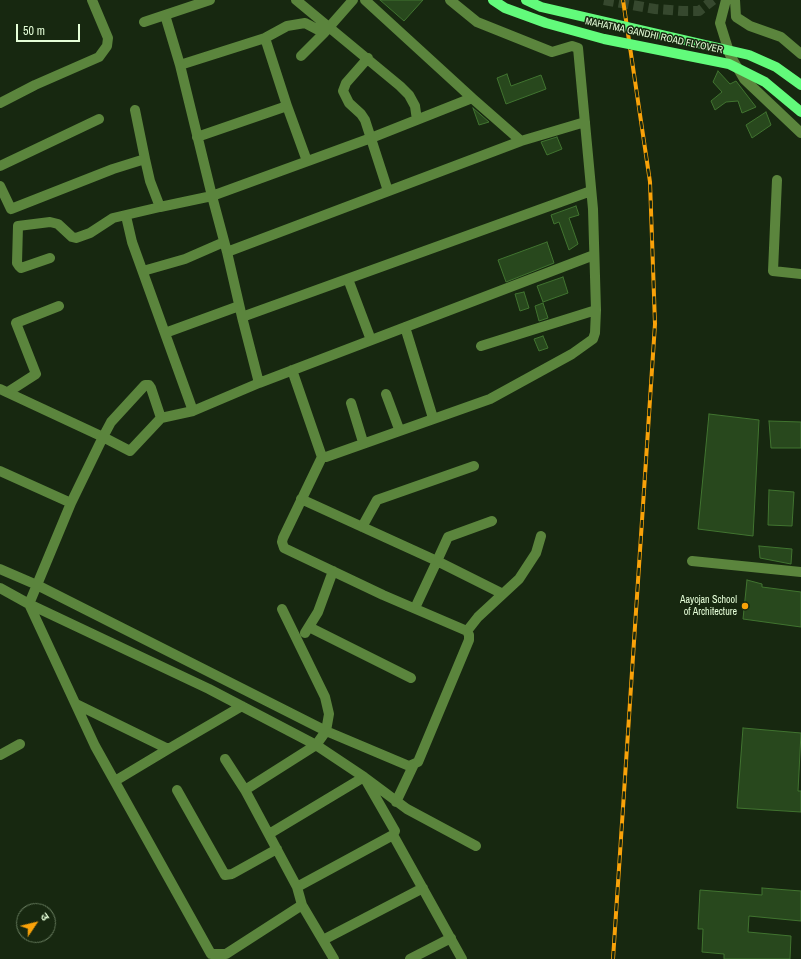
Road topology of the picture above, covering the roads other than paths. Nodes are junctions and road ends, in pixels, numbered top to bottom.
1 (92, 0) edge
2 (210, 0) edge
3 (296, 0) edge
4 (353, 0) edge
5 (365, 0) edge
6 (450, 0) edge
7 (493, 0) edge
8 (526, 0) edge
9 (726, 0) edge
10 (735, 0) edge
11 (165, 15) junction
12 (144, 22) dead end
13 (327, 30) junction
14 (265, 38) junction
15 (801, 54) edge
16 (301, 56) dead end
17 (368, 58) junction
18 (180, 65) junction
19 (801, 85) edge
20 (472, 98) junction
21 (0, 103) edge
22 (287, 106) junction
23 (135, 110) dead end
24 (801, 112) edge
25 (99, 119) dead end
26 (417, 120) junction
27 (585, 122) junction
28 (801, 133) edge
29 (197, 136) junction
30 (371, 138) junction
31 (521, 141) junction
32 (145, 159) junction
33 (307, 162) junction
34 (0, 166) edge
35 (777, 180) dead end
36 (0, 186) edge
37 (388, 191) junction
38 (591, 191) junction
39 (212, 196) junction
40 (160, 207) junction
41 (126, 216) junction
42 (225, 247) junction
43 (594, 255) junction
44 (50, 258) dead end
45 (143, 271) junction
46 (801, 274) edge
47 (348, 279) junction
48 (59, 306) dead end
49 (239, 306) junction
50 (596, 310) junction
51 (242, 317) junction
52 (405, 327) junction
53 (165, 333) junction
54 (371, 340) junction
55 (481, 346) dead end
56 (292, 370) junction
57 (259, 382) junction
58 (4, 391) edge
59 (386, 394) dead end
60 (351, 403) dead end
61 (192, 411) junction
62 (161, 418) junction
63 (433, 418) junction
64 (399, 429) junction
65 (103, 437) junction
66 (363, 442) junction
67 (322, 457) junction
68 (474, 466) dead end
69 (0, 471) edge
70 (301, 499) junction
71 (71, 503) junction
72 (492, 521) dead end
73 (362, 526) junction
74 (541, 536) dead end
75 (437, 561) junction
76 (692, 561) dead end
77 (0, 569) edge
78 (333, 571) junction
79 (801, 572) edge
80 (37, 585) junction
81 (0, 588) edge
82 (503, 594) junction
83 (29, 604) junction
84 (415, 608) junction
85 (282, 609) dead end
86 (467, 631) junction
87 (411, 678) dead end
88 (76, 704) junction
89 (242, 706) junction
90 (326, 731) junction
91 (20, 744) dead end
92 (316, 745) junction
93 (170, 748) junction
94 (0, 755) edge
95 (226, 759) dead end
96 (414, 764) junction
97 (364, 777) junction
98 (115, 781) junction
99 (177, 790) dead end
100 (245, 790) junction
101 (396, 802) junction
102 (269, 834) junction
103 (393, 835) junction
104 (476, 846) dead end
105 (277, 849) junction
106 (297, 887) junction
107 (423, 888) junction
108 (302, 904) junction
109 (451, 938) junction
110 (323, 940) junction
111 (334, 959) edge
112 (410, 959) edge
113 (462, 959) edge

1 - 21 street
2 - 11 street
3 - 13 street
4 - 13 street
5 - 20 street
6 - 27 street
7 - 24 main road, MAHATMA GANDHI ROAD FLYOVER, bridge
8 - 19 main road, MAHATMA GANDHI ROAD FLYOVER, bridge
9 - 28 street
10 - 15 street
11 - 12 street
11 - 18 street
13 - 14 street
13 - 16 street
13 - 17 street
14 - 18 street
14 - 22 street
17 - 26 street
17 - 30 street
18 - 29 street
20 - 26 street
20 - 31 street
22 - 29 street
22 - 33 street
23 - 32 street
25 - 34 street
26 - 30 street
27 - 31 street
27 - 38 street
29 - 39 street
30 - 33 street
30 - 37 street
31 - 37 street
32 - 36 street
32 - 40 street
33 - 39 street
35 - 46 street
37 - 42 street
38 - 43 street
38 - 47 street
39 - 40 street
39 - 42 street
40 - 41 street
41 - 44 street
41 - 45 street
42 - 45 street
42 - 49 street
43 - 50 street
43 - 52 street
45 - 53 street
47 - 51 street
47 - 54 street
48 - 58 street
49 - 51 street
49 - 53 street
50 - 55 street
50 - 63 street
51 - 57 street
52 - 54 street
52 - 63 street
53 - 61 street
54 - 56 street
56 - 57 street
56 - 67 street
57 - 61 street
58 - 65 street
59 - 64 street
60 - 66 street
61 - 62 street
62 - 65 street
62 - 65 street
63 - 64 street
64 - 66 street
65 - 71 street
66 - 67 street
67 - 70 street
68 - 73 street
69 - 71 street
70 - 73 street
70 - 78 street
71 - 80 street
72 - 75 street
73 - 75 street
74 - 82 street
75 - 82 street
75 - 84 street
76 - 79 street
77 - 80 street
78 - 84 street
78 - 87 street
80 - 83 street
80 - 90 street
81 - 83 street
82 - 86 street
83 - 88 street
83 - 89 street
84 - 86 street
85 - 90 street
86 - 96 street
88 - 93 street
88 - 98 street
89 - 92 street
89 - 93 street
90 - 92 street
90 - 96 street
91 - 94 street
92 - 97 street
92 - 100 street
93 - 98 street
95 - 100 street
96 - 101 street
97 - 101 street
97 - 102 street
97 - 103 street
98 - 108 street
99 - 105 street
100 - 102 street
101 - 104 street
102 - 105 street
103 - 106 street
103 - 107 street
105 - 106 street
106 - 108 street
107 - 109 street
107 - 110 street
108 - 110 street
109 - 112 street
109 - 113 street
110 - 111 street

